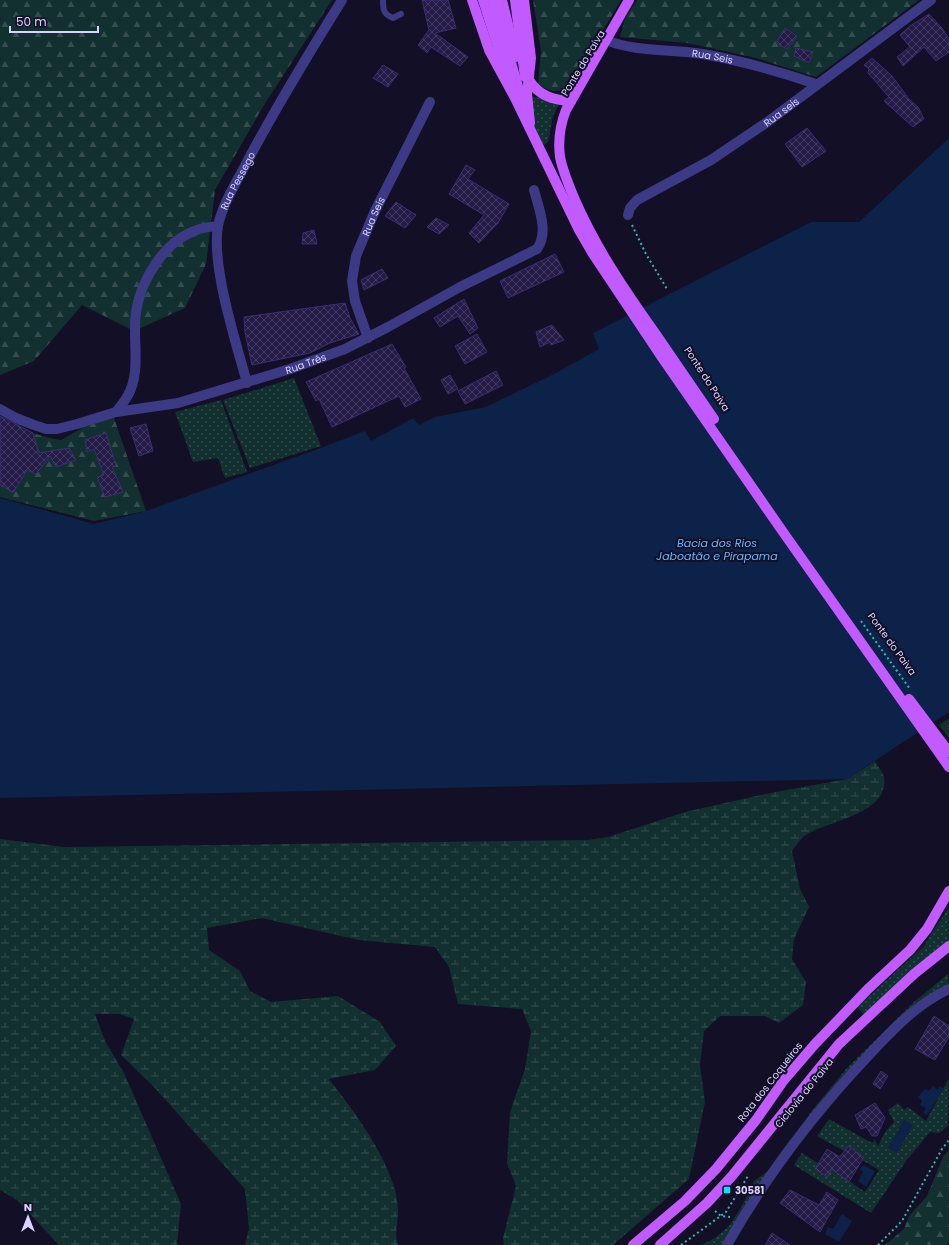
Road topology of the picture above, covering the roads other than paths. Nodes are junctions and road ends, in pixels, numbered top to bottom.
1 (342, 0) edge
2 (383, 0) edge
3 (472, 0) edge
4 (483, 0) edge
5 (493, 0) edge
6 (502, 0) edge
7 (515, 0) edge
8 (524, 0) edge
9 (629, 0) edge
10 (931, 0) edge
11 (401, 14) dead end
12 (606, 40) junction
13 (529, 80) junction
14 (816, 84) junction
15 (527, 94) junction
16 (515, 98) junction
17 (571, 101) junction
18 (430, 102) dead end
19 (530, 129) junction
20 (534, 190) dead end
21 (628, 215) road end
22 (218, 226) junction
23 (622, 291) junction
24 (368, 338) junction
25 (247, 383) junction
26 (0, 409) edge
27 (116, 412) junction
28 (945, 752) edge
29 (949, 767) edge
30 (949, 891) edge
31 (949, 946) edge
32 (949, 990) edge
33 (633, 1245) edge
34 (660, 1245) edge
35 (727, 1245) edge

1 - 22 street, Rua Pessego
2 - 11 lane
3 - 16 main road
4 - 16 main road
5 - 19 main road
6 - 19 main road
7 - 15 main road
8 - 13 main road
9 - 12 main road
10 - 14 street, Rua seis
12 - 14 street, Rua Seis
12 - 17 main road
13 - 15 main road
13 - 17 main road
14 - 21 street, Rua seis
15 - 19 main road
16 - 19 main road
17 - 23 main road
18 - 24 street, Rua Seis
19 - 23 main road
20 - 24 street, Rua Três
22 - 25 street, Rua Pessego
22 - 27 street
23 - 28 main road
24 - 25 street, Rua Três
25 - 27 street, Rua Três
26 - 27 street, Rua Três
28 - 29 main road
30 - 33 main road, Rota dos Coqueiros
31 - 34 main road
32 - 35 street

